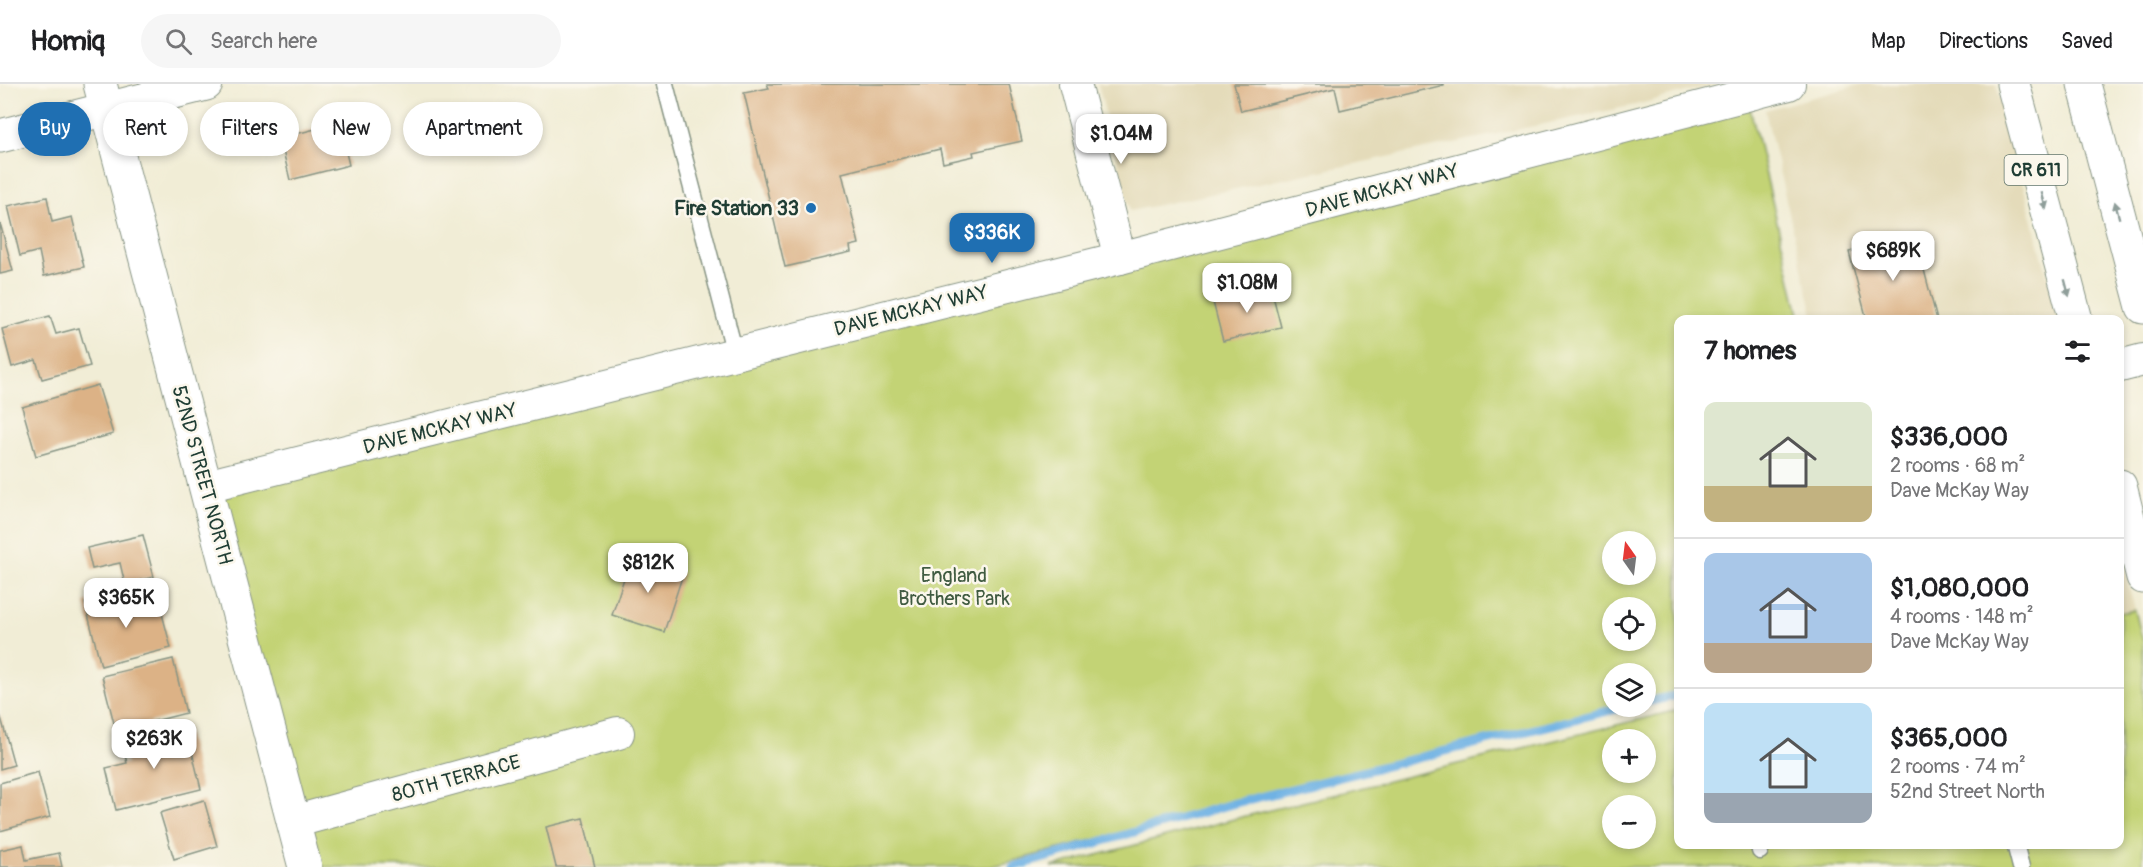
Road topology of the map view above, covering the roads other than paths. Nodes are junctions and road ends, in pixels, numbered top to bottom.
1 (206, 84) edge
2 (665, 84) edge
3 (1074, 84) edge
4 (1790, 84) edge
5 (2013, 84) edge
6 (2084, 84) edge
7 (1745, 90) edge
8 (104, 97) edge
9 (0, 136) edge
10 (1120, 258) junction
11 (2143, 308) edge
12 (2075, 315) edge
13 (735, 354) junction
14 (2143, 360) edge
15 (2124, 365) edge
16 (206, 486) junction
17 (2124, 508) edge
18 (2143, 577) edge
19 (618, 733) dead end
20 (293, 822) junction
21 (2016, 849) edge
22 (305, 867) edge
23 (2021, 867) edge

1 - 8 street
2 - 13 lane
3 - 10 street
4 - 7 street, DAVE MCKAY WAY
5 -> 12 street, CR 611
11 -> 6 street
7 - 10 street, DAVE MCKAY WAY
8 - 9 street
8 - 16 street, 52ND STREET NORTH
10 - 13 street, DAVE MCKAY WAY
13 - 16 street, DAVE MCKAY WAY
14 - 15 street
16 - 20 street, 52ND STREET NORTH
17 - 18 street
19 - 20 street, 80TH TERRACE
20 - 22 street, 52ND STREET NORTH
21 - 23 lane

